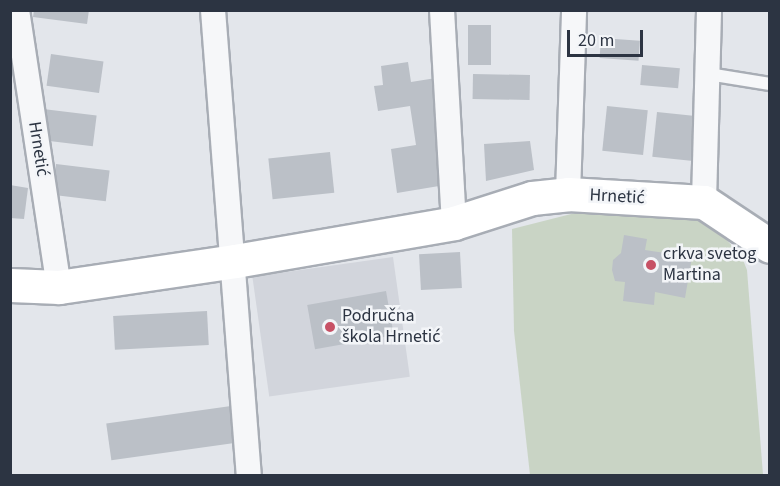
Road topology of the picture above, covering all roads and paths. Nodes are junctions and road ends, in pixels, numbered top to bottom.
1 (17, 10) edge
2 (213, 10) edge
3 (442, 10) edge
4 (574, 10) edge
5 (709, 10) edge
6 (708, 74) junction
7 (770, 84) edge
8 (568, 194) junction
9 (704, 202) junction
10 (454, 223) junction
11 (770, 246) edge
12 (235, 261) junction
13 (10, 285) edge
14 (59, 287) junction
15 (249, 476) edge

1 - 14 street, Hrnetić
2 - 12 street
3 - 10 street
4 - 8 street
5 - 6 street
6 - 7 lane
6 - 9 street
8 - 9 street, Hrnetić
8 - 10 street, Hrnetić
9 - 11 street
10 - 12 street, Hrnetić
12 - 14 street, Hrnetić
12 - 15 street
13 - 14 street, Hrnetić

